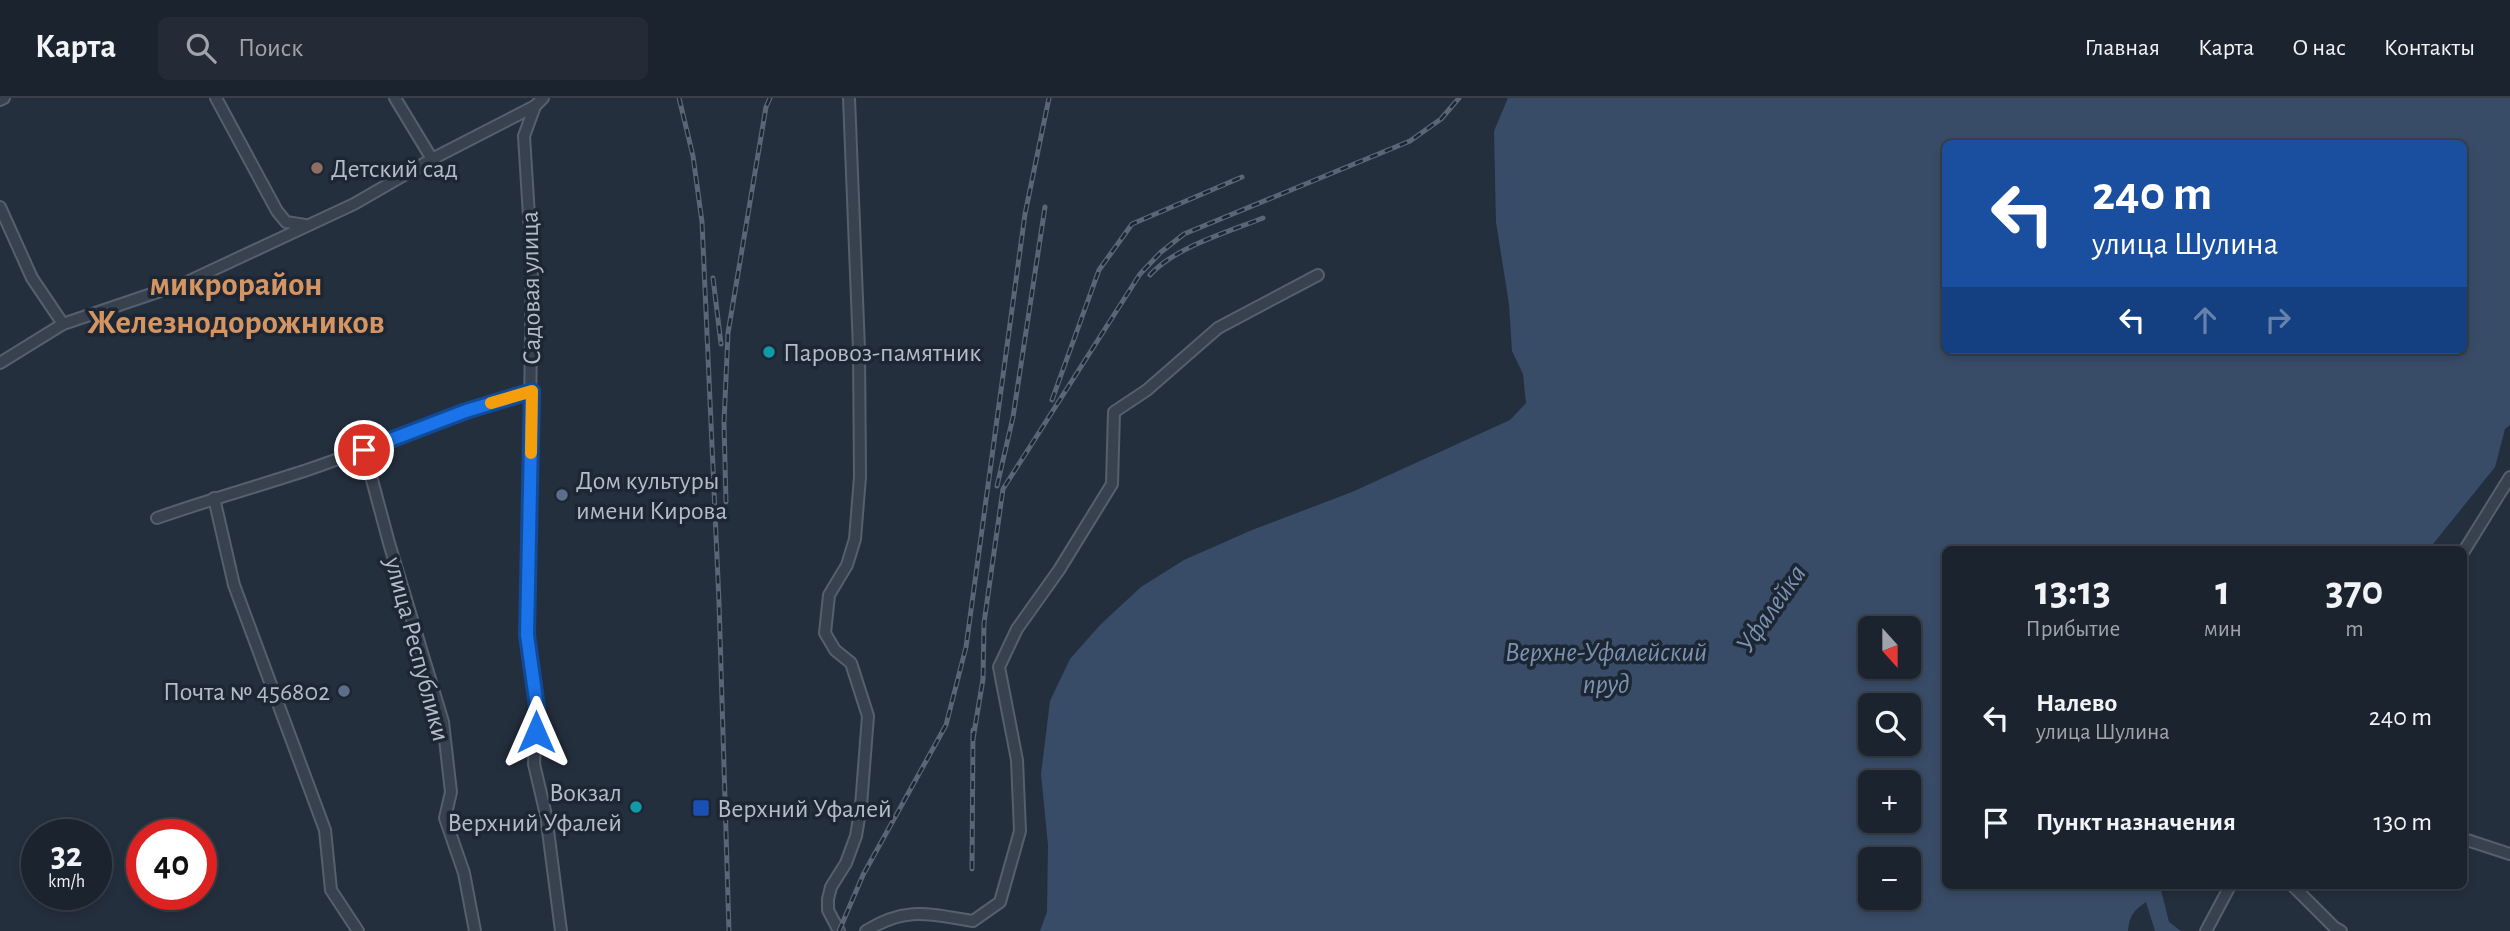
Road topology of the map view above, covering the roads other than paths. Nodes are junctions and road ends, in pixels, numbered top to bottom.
1 (216, 98) edge
2 (395, 98) edge
3 (849, 98) edge
4 (539, 102) edge
5 (432, 159) junction
6 (0, 206) edge
7 (305, 225) junction
8 (1318, 275) dead end
9 (64, 324) junction
10 (0, 363) edge
11 (532, 391) junction
12 (364, 450) junction
13 (2510, 477) edge
14 (214, 498) junction
15 (157, 518) dead end
16 (2467, 546) edge
17 (2467, 840) edge
18 (2510, 854) edge
19 (2228, 889) edge
20 (2296, 889) edge
21 (358, 931) edge
22 (475, 931) edge
23 (561, 931) edge
24 (839, 931) edge
25 (866, 931) edge
26 (2206, 931) edge
27 (2341, 931) edge

1 - 7 street
2 - 5 street
3 - 24 street
4 - 5 street
4 - 11 street, Садовая улица
5 - 7 street
6 - 9 street
7 - 9 street
8 - 25 street
9 - 10 street
11 - 12 street
11 - 23 street, Садовая улица
12 - 14 street
12 - 22 street, улица Республики
13 - 16 street
14 - 15 street
14 - 21 street
17 - 18 street
19 - 26 street
20 - 27 street

